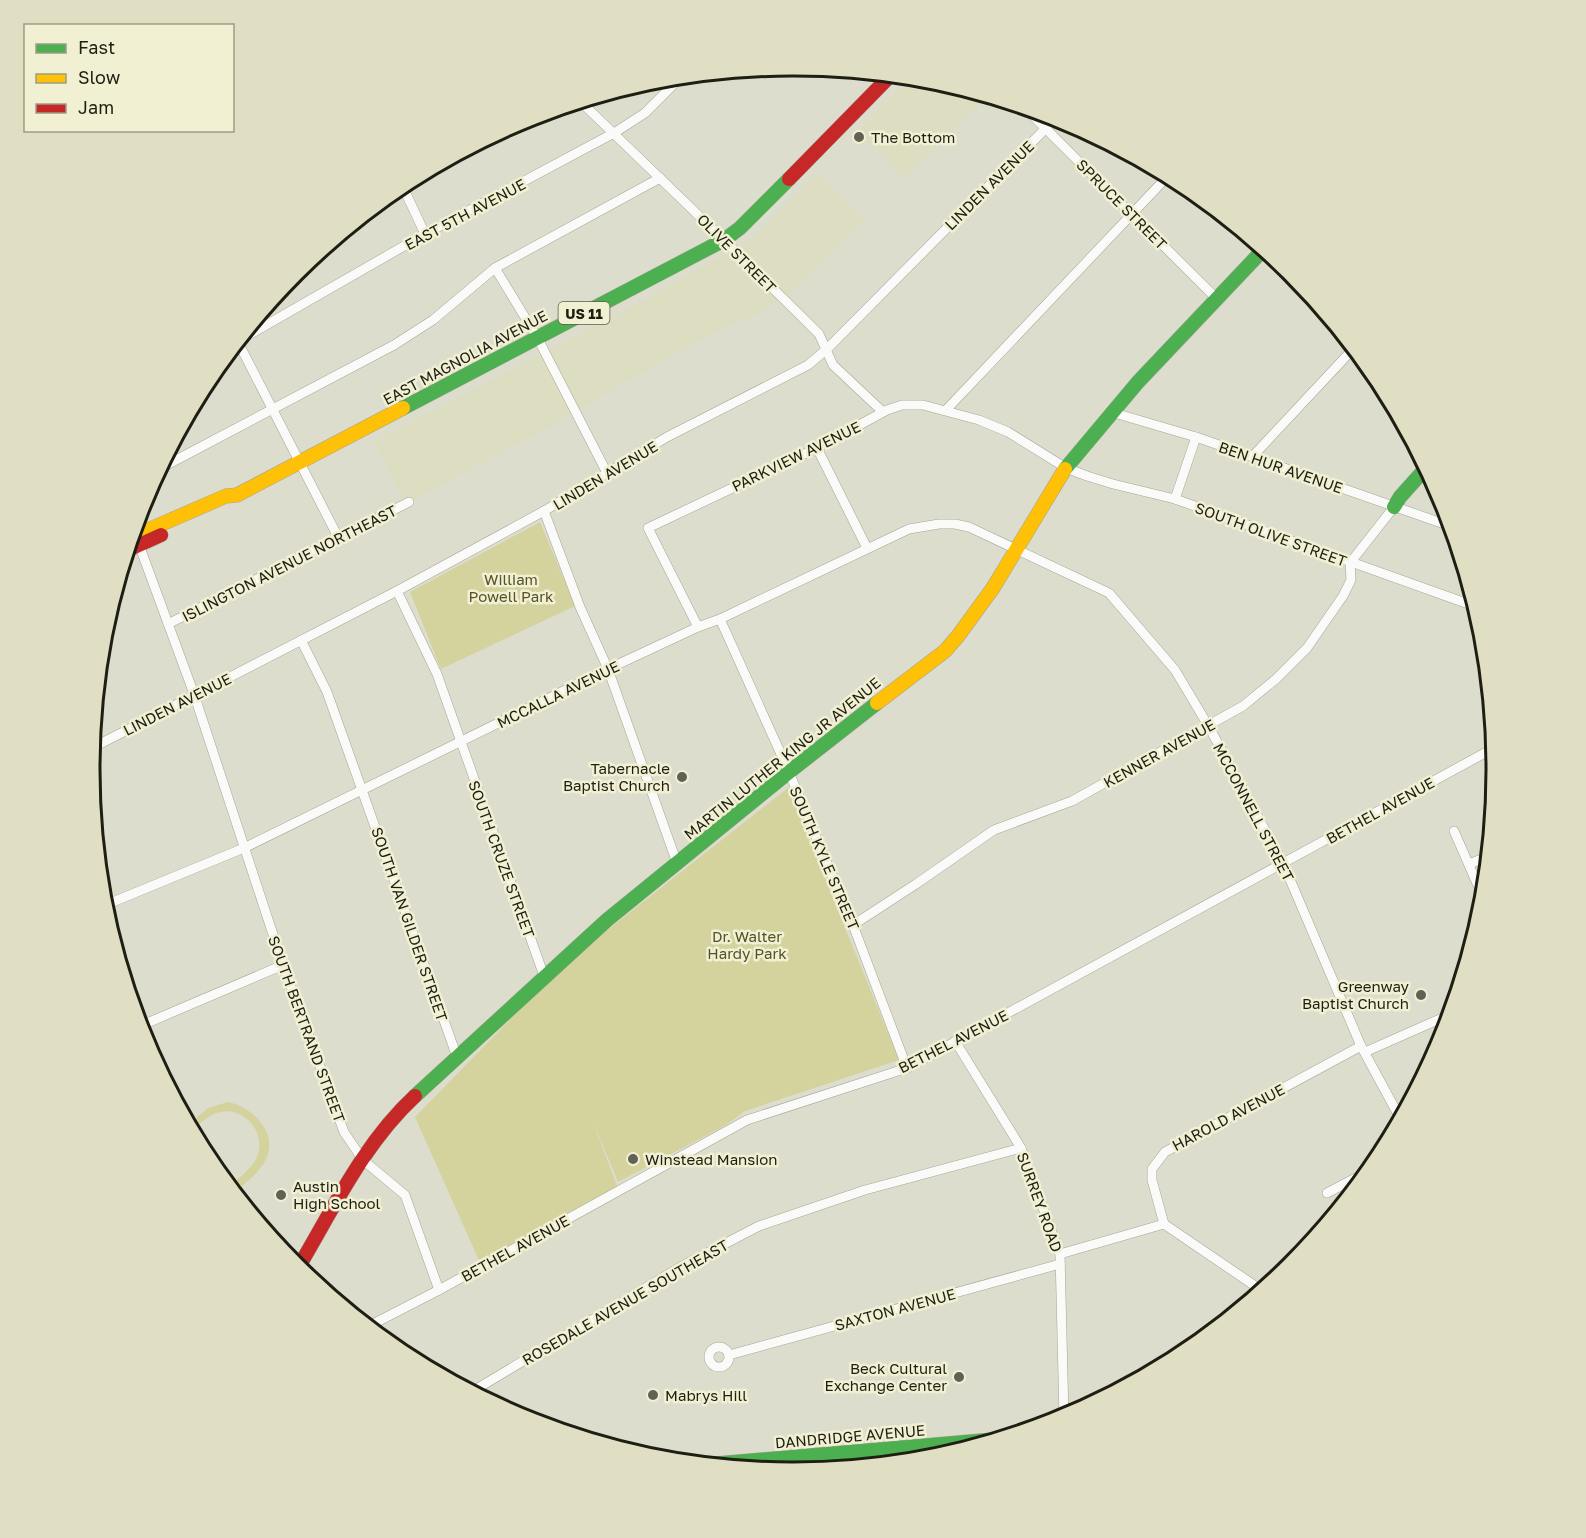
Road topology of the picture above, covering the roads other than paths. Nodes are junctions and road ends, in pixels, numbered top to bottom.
1 (884, 82) edge
2 (670, 88) edge
3 (587, 108) edge
4 (1040, 122) edge
5 (1049, 125) edge
6 (1046, 128) junction
7 (614, 133) junction
8 (660, 178) junction
9 (1162, 183) edge
10 (406, 194) edge
11 (1132, 214) junction
12 (425, 234) junction
13 (724, 240) junction
14 (1258, 256) edge
15 (495, 268) junction
16 (1218, 300) junction
17 (257, 331) edge
18 (537, 337) junction
19 (243, 349) edge
20 (827, 349) junction
21 (1348, 355) edge
22 (273, 409) junction
23 (946, 410) junction
24 (883, 412) junction
25 (1111, 412) junction
26 (1196, 437) junction
27 (817, 448) junction
28 (1252, 457) junction
29 (300, 461) junction
30 (173, 462) edge
31 (1066, 468) junction
32 (607, 473) junction
33 (1420, 475) edge
34 (1175, 499) junction
35 (409, 502) dead end
36 (1394, 507) junction
37 (544, 511) junction
38 (1440, 523) edge
39 (140, 538) edge
40 (339, 539) junction
41 (137, 547) edge
42 (867, 548) junction
43 (1018, 548) junction
44 (1350, 563) junction
45 (397, 591) junction
46 (1465, 603) edge
47 (720, 619) junction
48 (168, 624) junction
49 (698, 627) junction
50 (301, 640) junction
51 (608, 669) junction
52 (194, 694) junction
53 (1209, 727) junction
54 (101, 743) edge
55 (460, 743) junction
56 (1485, 753) edge
57 (789, 772) junction
58 (363, 790) junction
59 (1454, 831) dead end
60 (244, 848) junction
61 (1480, 859) edge
62 (677, 863) junction
63 (1283, 863) junction
64 (1469, 864) junction
65 (1476, 881) edge
66 (114, 902) edge
67 (853, 925) junction
68 (283, 965) junction
69 (544, 976) junction
70 (1439, 1019) edge
71 (149, 1022) edge
72 (955, 1041) junction
73 (1363, 1049) junction
74 (457, 1057) junction
75 (907, 1068) junction
76 (1396, 1110) edge
77 (1021, 1148) junction
78 (363, 1160) junction
79 (1349, 1181) edge
80 (1327, 1193) dead end
81 (1164, 1224) junction
82 (1060, 1254) junction
83 (303, 1259) edge
84 (1060, 1264) junction
85 (1255, 1286) edge
86 (439, 1290) junction
87 (377, 1322) edge
88 (729, 1355) dead end
89 (480, 1387) edge
90 (1064, 1406) edge
91 (799, 1456) junction
92 (873, 1457) edge
93 (753, 1460) edge
94 (800, 1462) edge

1 - 13 main road, EAST MAGNOLIA AVENUE / US 11
2 - 7 street, EAST 5TH AVENUE
3 - 7 street, OLIVE STREET
4 - 6 street, SPRUCE STREET
5 - 6 street, LINDEN AVENUE
6 - 11 street, SPRUCE STREET
6 - 20 street, LINDEN AVENUE
7 - 8 street, OLIVE STREET
7 - 12 street, EAST 5TH AVENUE
8 - 13 street, OLIVE STREET
8 - 15 street
9 - 11 street
10 - 12 street
11 - 16 street, SPRUCE STREET
11 - 23 street
12 - 17 street, EAST 5TH AVENUE
13 - 18 main road, EAST MAGNOLIA AVENUE / US 11
13 - 20 street, OLIVE STREET
14 - 16 main road, MARTIN LUTHER KING JR AVENUE
15 - 18 street
15 - 22 street
16 - 25 main road, MARTIN LUTHER KING JR AVENUE
18 - 29 main road, EAST MAGNOLIA AVENUE / US 11
18 - 32 street
19 - 22 street
20 - 24 street, OLIVE STREET
20 - 32 street, LINDEN AVENUE
21 - 28 street
22 - 29 street
22 - 30 street
23 - 24 street, PARKVIEW AVENUE
23 - 31 street, PARKVIEW AVENUE
24 - 27 street, PARKVIEW AVENUE
25 - 26 street, BEN HUR AVENUE
25 - 31 main road, MARTIN LUTHER KING JR AVENUE
26 - 28 street, BEN HUR AVENUE
26 - 34 street
27 - 42 street
27 - 49 street, PARKVIEW AVENUE
28 - 36 street, BEN HUR AVENUE
29 - 39 main road, EAST MAGNOLIA AVENUE / US 11
29 - 40 street
31 - 34 street, SOUTH OLIVE STREET
31 - 43 main road, MARTIN LUTHER KING JR AVENUE
32 - 37 street, LINDEN AVENUE
33 - 36 main road
34 - 44 street, SOUTH OLIVE STREET
35 - 40 street, ISLINGTON AVENUE NORTHEAST
36 - 38 street, BEN HUR AVENUE
36 - 44 street, KENNER AVENUE
37 - 45 street, LINDEN AVENUE
37 - 51 street
40 - 48 street, ISLINGTON AVENUE NORTHEAST
41 - 48 street, SOUTH BERTRAND STREET
42 - 43 street, MCCALLA AVENUE
42 - 47 street, MCCALLA AVENUE
43 - 53 street, MCCONNELL STREET
43 - 57 main road, MARTIN LUTHER KING JR AVENUE
44 - 46 street, SOUTH OLIVE STREET
44 - 53 street, KENNER AVENUE
45 - 50 street, LINDEN AVENUE
45 - 55 street, SOUTH CRUZE STREET
47 - 49 street, MCCALLA AVENUE
47 - 57 street, SOUTH KYLE STREET
48 - 52 street, SOUTH BERTRAND STREET
49 - 51 street, MCCALLA AVENUE
50 - 52 street, LINDEN AVENUE
50 - 58 street, SOUTH VAN GILDER STREET
51 - 55 street, MCCALLA AVENUE
51 - 62 street
52 - 54 street, LINDEN AVENUE
52 - 60 street, SOUTH BERTRAND STREET
53 - 63 street, MCCONNELL STREET
53 - 67 street, KENNER AVENUE
55 - 58 street, MCCALLA AVENUE
55 - 69 street, SOUTH CRUZE STREET
56 - 63 street, BETHEL AVENUE
57 - 62 main road, MARTIN LUTHER KING JR AVENUE
57 - 67 street, SOUTH KYLE STREET
58 - 60 street, MCCALLA AVENUE
58 - 74 street, SOUTH VAN GILDER STREET
59 - 64 street
60 - 66 street, MCCALLA AVENUE
60 - 68 street, SOUTH BERTRAND STREET
61 - 64 street
62 - 69 main road, MARTIN LUTHER KING JR AVENUE
63 - 72 street, BETHEL AVENUE
63 - 73 street, MCCONNELL STREET
64 - 65 street
67 - 75 street, SOUTH KYLE STREET
68 - 71 street
68 - 78 street, SOUTH BERTRAND STREET
69 - 74 main road, MARTIN LUTHER KING JR AVENUE
70 - 73 street, HAROLD AVENUE
72 - 75 street, BETHEL AVENUE
72 - 77 street, SURREY ROAD
73 - 76 street, MCCONNELL STREET
73 - 81 street, HAROLD AVENUE
74 - 78 main road, MARTIN LUTHER KING JR AVENUE
75 - 86 street, BETHEL AVENUE
77 - 82 street, SURREY ROAD
77 - 89 street, ROSEDALE AVENUE SOUTHEAST
78 - 83 main road, MARTIN LUTHER KING JR AVENUE
78 - 86 street, SOUTH BERTRAND STREET
79 - 80 street
81 - 82 street
81 - 85 street
82 - 84 street, SURREY ROAD
84 - 88 street, SAXTON AVENUE
84 - 90 street, SURREY ROAD
86 - 87 street, BETHEL AVENUE
91 - 92 main road, DANDRIDGE AVENUE
91 - 93 main road, DANDRIDGE AVENUE
91 - 94 street

